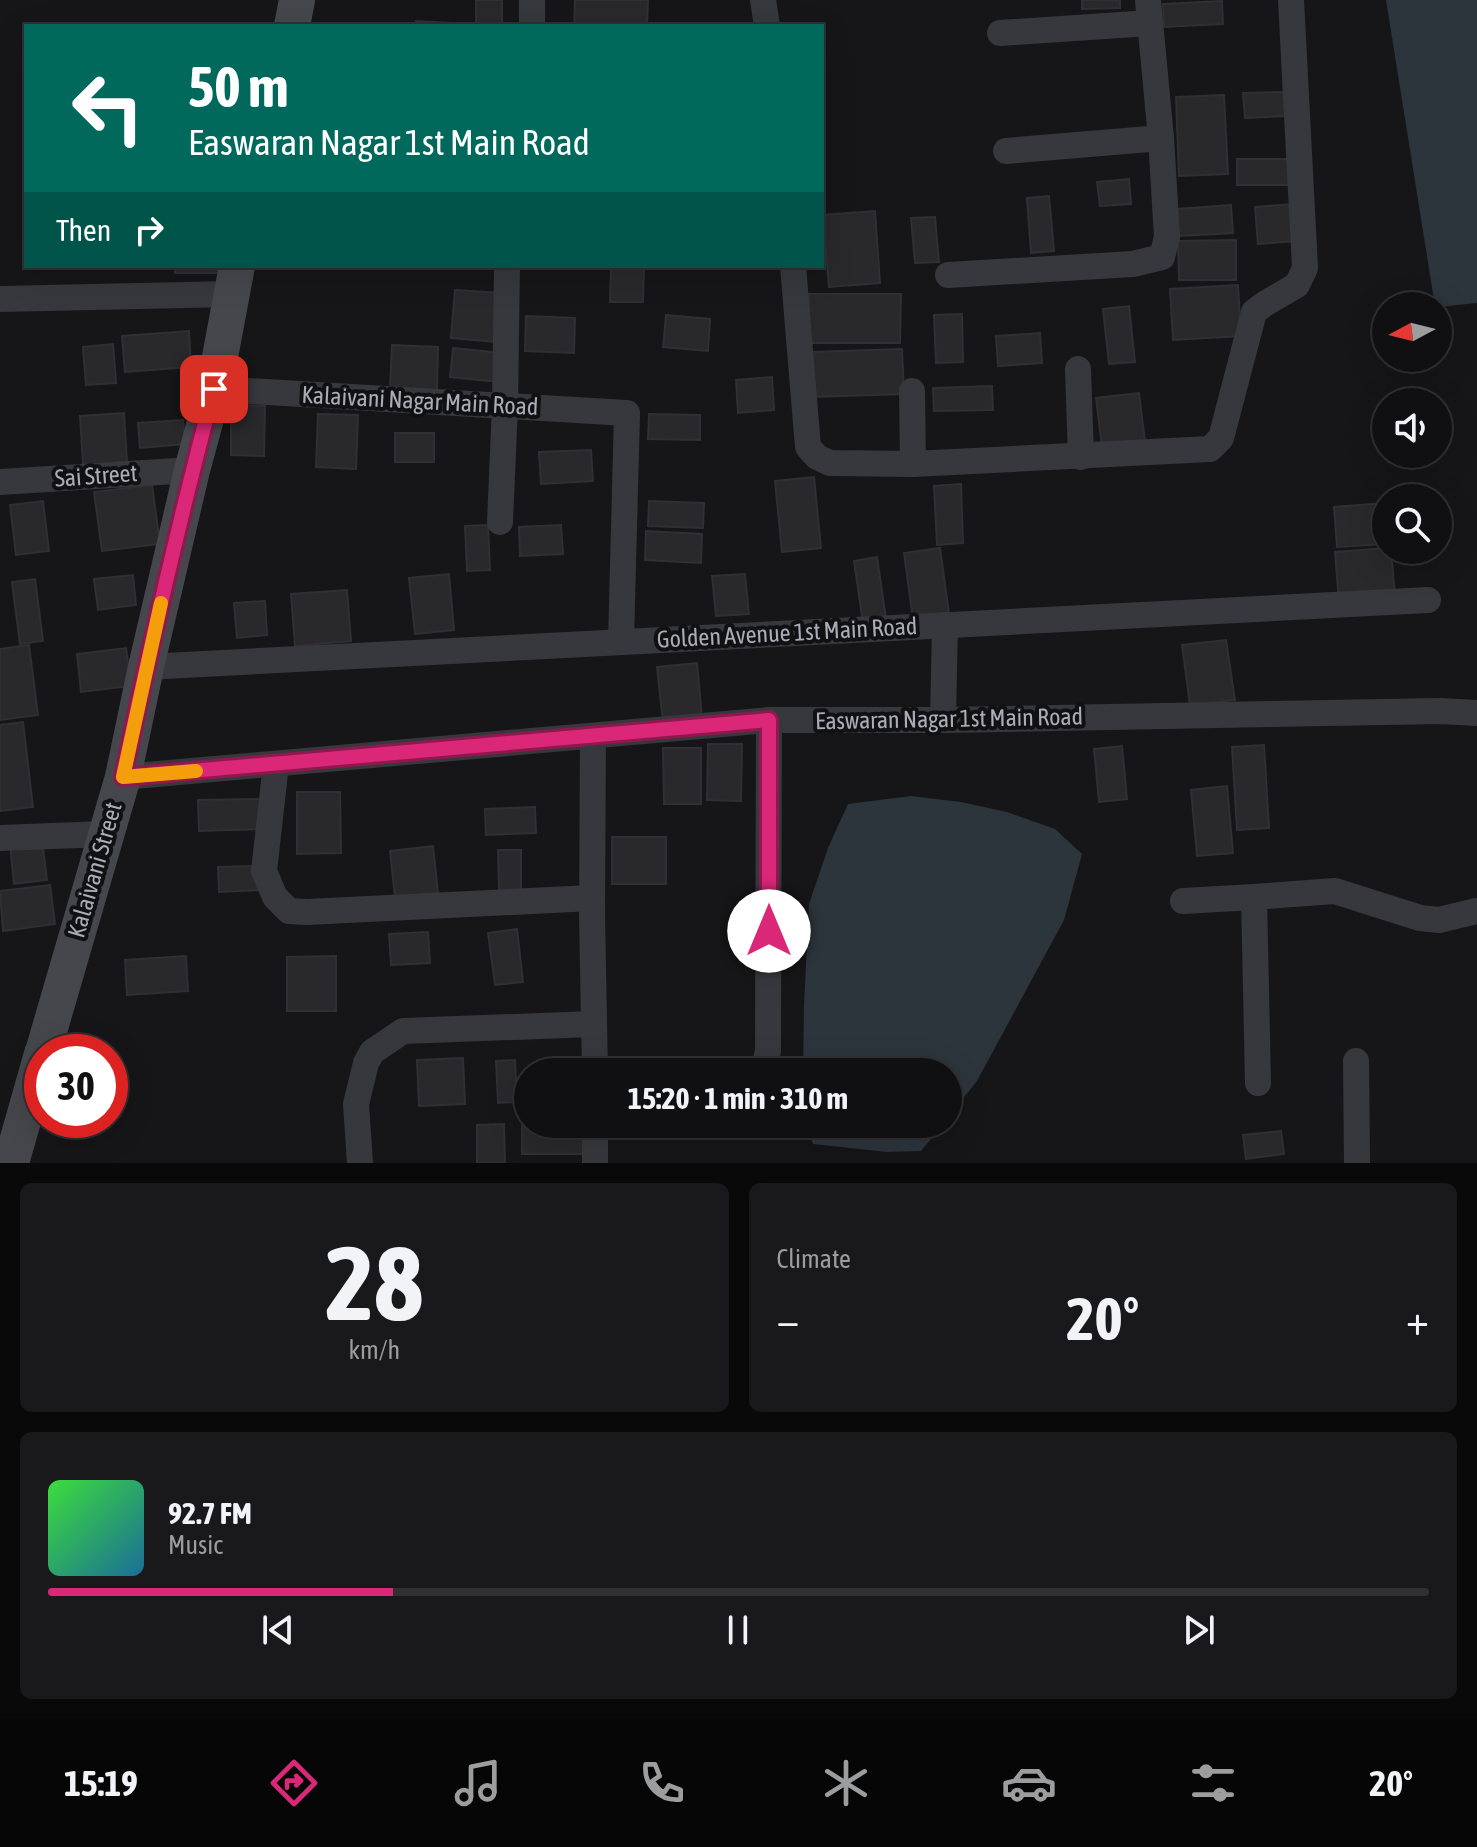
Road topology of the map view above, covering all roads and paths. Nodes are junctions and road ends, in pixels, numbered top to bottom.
1 (297, 0) edge
2 (532, 0) edge
3 (763, 0) edge
4 (1291, 0) edge
5 (1149, 11) edge
6 (292, 24) edge
7 (532, 24) edge
8 (767, 24) edge
9 (1000, 33) dead end
10 (1161, 138) junction
11 (1006, 151) dead end
12 (507, 268) edge
13 (793, 268) edge
14 (948, 275) dead end
15 (234, 280) edge
16 (0, 299) edge
17 (1078, 369) dead end
18 (214, 389) junction
19 (912, 391) dead end
20 (505, 406) junction
21 (1081, 457) junction
22 (913, 464) junction
23 (192, 470) junction
24 (0, 482) edge
25 (500, 522) dead end
26 (1428, 600) dead end
27 (945, 625) junction
28 (621, 642) junction
29 (146, 667) junction
30 (1477, 713) edge
31 (769, 720) junction
32 (943, 720) junction
33 (593, 736) junction
34 (276, 764) junction
35 (123, 777) junction
36 (105, 834) junction
37 (0, 838) edge
38 (1254, 897) junction
39 (592, 898) junction
40 (1183, 901) dead end
41 (1477, 911) edge
42 (594, 1024) junction
43 (47, 1034) edge
44 (595, 1058) edge
45 (766, 1058) edge
46 (1356, 1061) dead end
47 (1258, 1083) dead end
48 (24, 1117) edge
49 (595, 1138) edge
50 (11, 1163) edge
51 (360, 1163) edge
52 (595, 1163) edge
53 (1357, 1163) edge

1 - 6 street
2 - 7 street
3 - 8 street
4 - 21 street
5 - 9 street
5 - 10 street
10 - 11 street
10 - 14 street
12 - 20 street
13 - 22 street
15 - 16 street
15 - 18 street, Kalaivani Street
17 - 21 street
18 - 20 street, Kalaivani Nagar Main Road
18 - 23 street, Kalaivani Street
19 - 22 street
20 - 25 street
20 - 28 street, Kalaivani Nagar Main Road
21 - 22 street
23 - 24 street, Sai Street
23 - 29 street, Kalaivani Street
26 - 27 street, Golden Avenue 1st Main Road
27 - 28 street, Golden Avenue 1st Main Road
27 - 32 street
28 - 29 street, Golden Avenue 1st Main Road
29 - 35 street, Kalaivani Street
30 - 32 street, Easwaran Nagar 1st Main Road
31 - 32 street, Easwaran Nagar 1st Main Road
31 - 33 street, Easwaran Nagar 1st Main Road
31 - 45 street
33 - 34 street, Easwaran Nagar 1st Main Road
33 - 39 street
34 - 35 street, Easwaran Nagar 1st Main Road
34 - 39 street
35 - 36 street, Kalaivani Street
36 - 37 street
36 - 43 street, Kalaivani Street
38 - 40 street
38 - 41 street
38 - 47 street
39 - 42 street
42 - 44 street
42 - 51 street
46 - 53 street
48 - 50 street, Kalaivani Street
49 - 52 street

